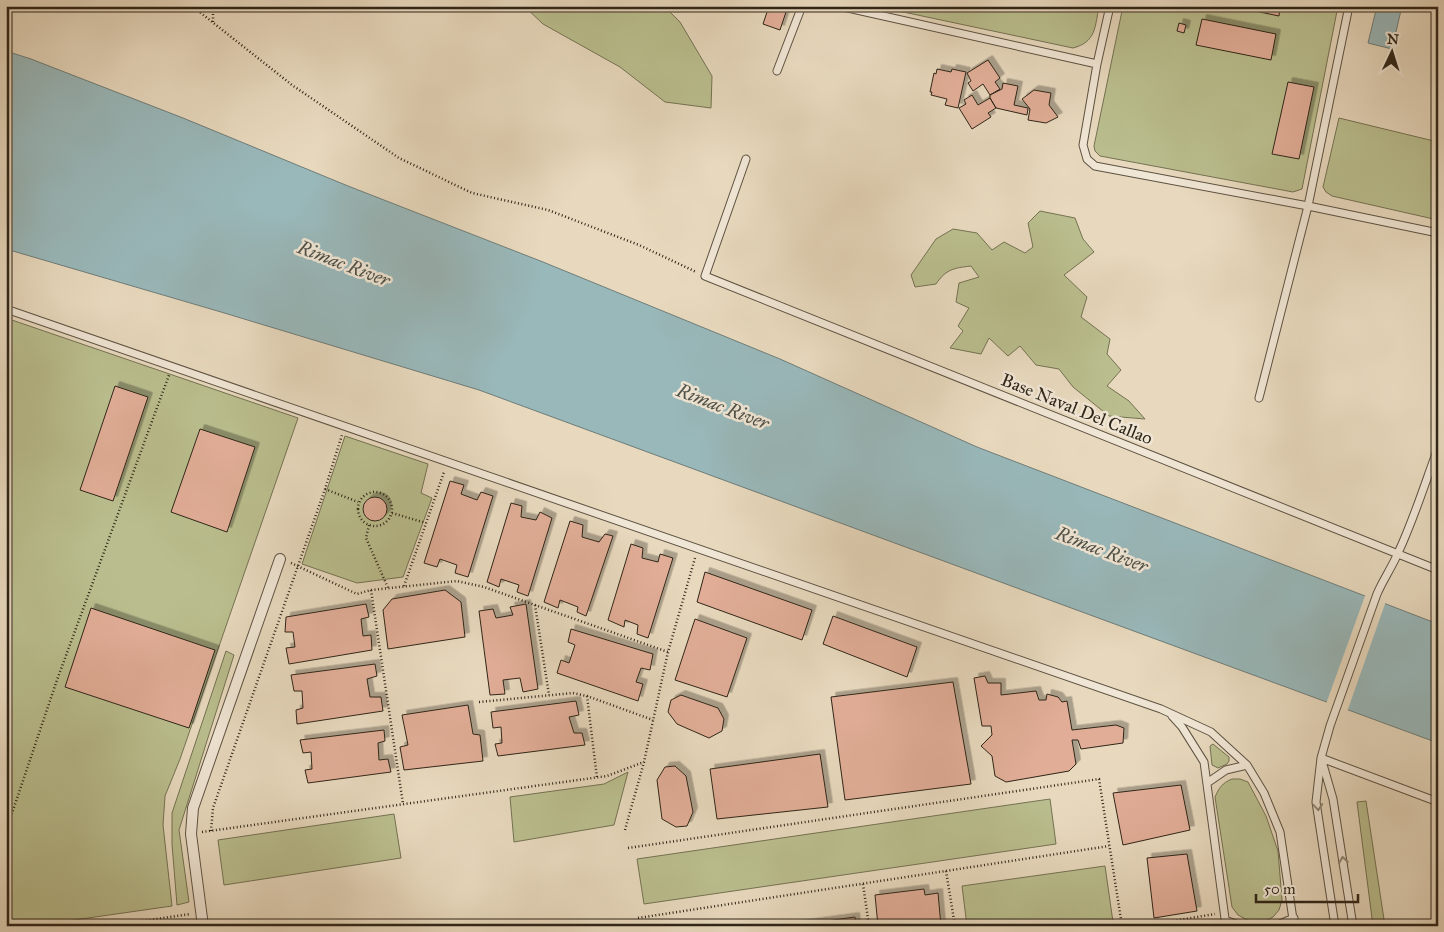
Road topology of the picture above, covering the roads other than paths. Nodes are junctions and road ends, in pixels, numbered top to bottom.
1 (802, 6) edge
2 (839, 6) edge
3 (1110, 6) edge
4 (1349, 6) edge
5 (1098, 64) junction
6 (777, 71) dead end
7 (746, 159) dead end
8 (1308, 206) junction
9 (1438, 233) edge
10 (6, 309) edge
11 (1259, 398) dead end
12 (1438, 448) edge
13 (1398, 554) junction
14 (280, 559) road end
15 (1438, 570) edge
16 (1168, 712) junction
17 (1321, 758) junction
18 (1247, 765) junction
19 (1207, 783) junction
20 (1438, 802) edge
21 (1225, 919) edge
22 (1294, 922) edge
23 (203, 926) edge
24 (1241, 926) edge
25 (1276, 926) edge
26 (1335, 926) edge
27 (1353, 926) edge

1 - 6 lane
2 - 5 lane
3 - 5 lane
4 - 8 lane
5 - 8 lane
7 - 13 lane, Base Naval Del Callao
8 - 9 lane
8 - 11 lane
10 - 16 lane
12 - 13 lane
13 - 15 lane, Base Naval Del Callao
13 - 17 lane
14 - 23 street
16 - 18 lane
16 - 19 lane
17 - 20 lane
17 -> 26 lane
27 -> 17 lane
18 - 19 lane
18 - 22 lane
19 - 21 lane
21 - 24 lane
22 - 25 lane

